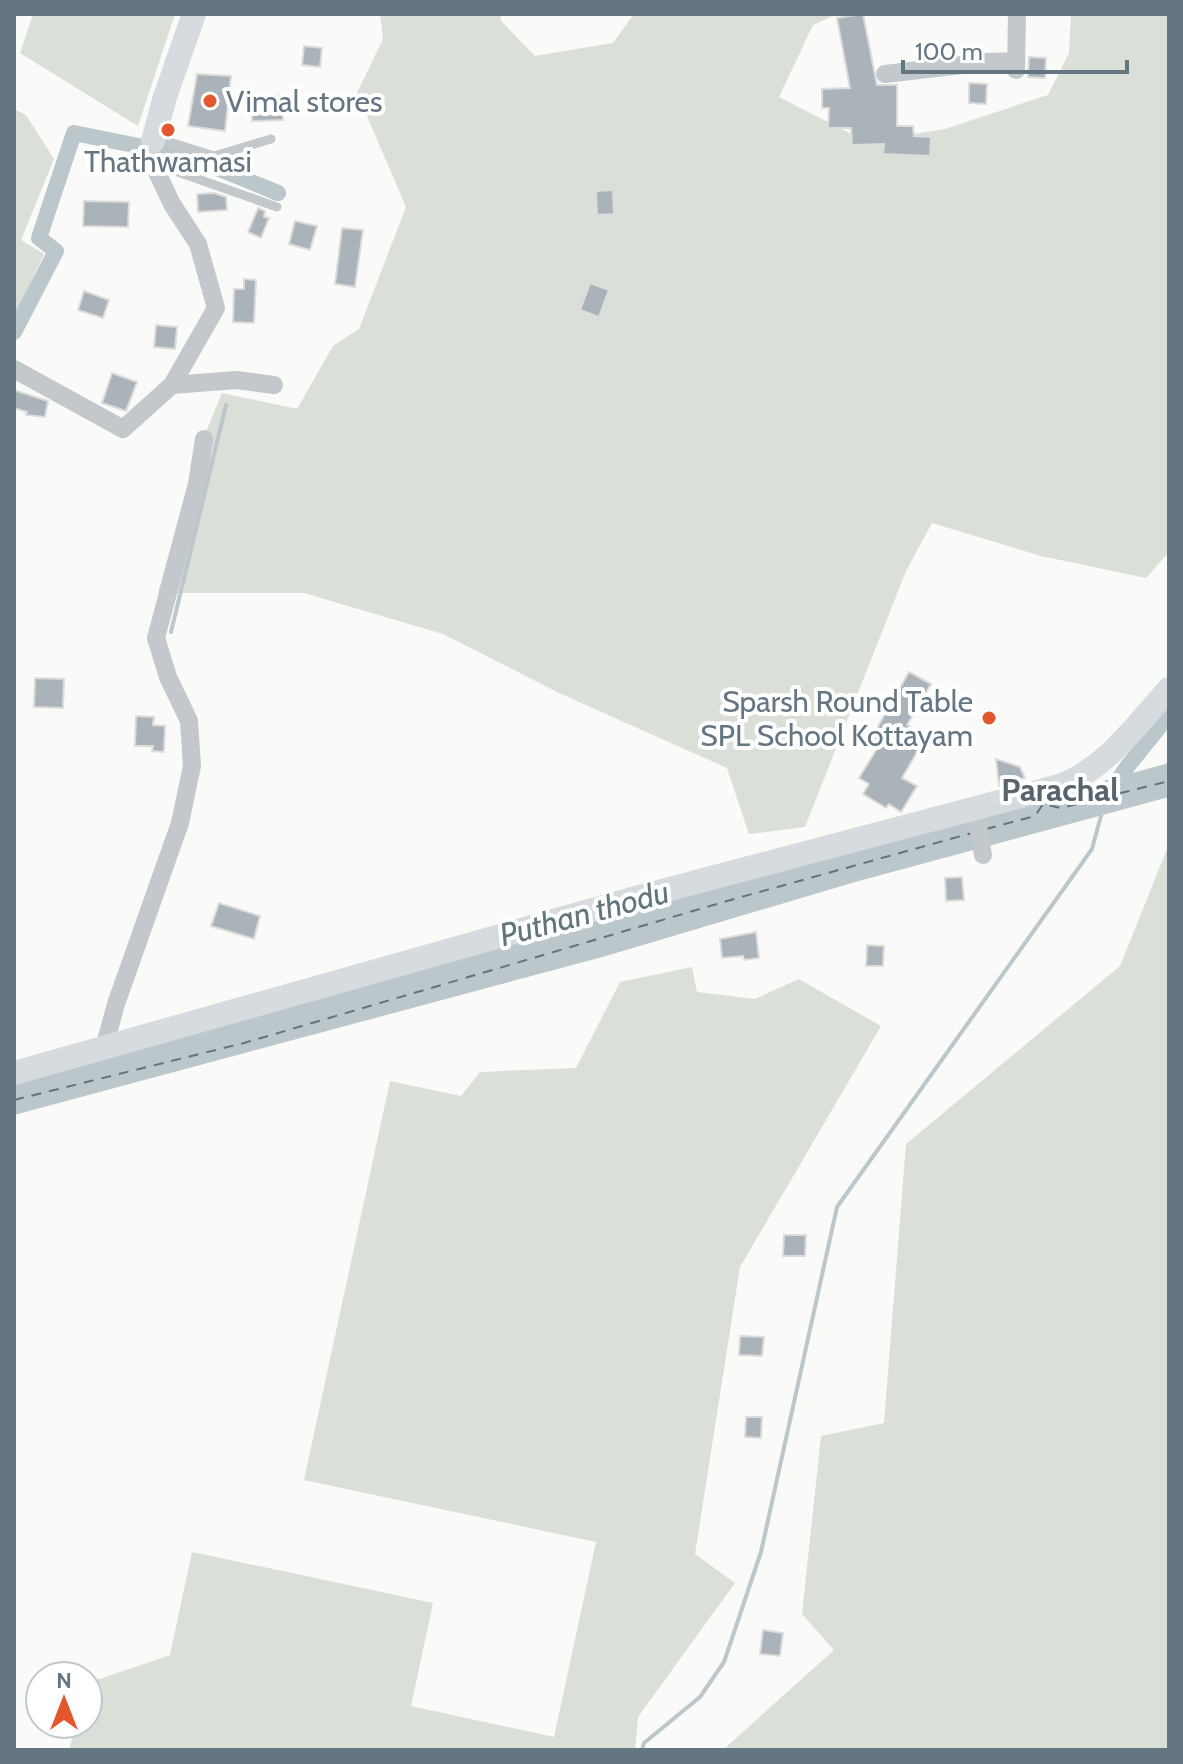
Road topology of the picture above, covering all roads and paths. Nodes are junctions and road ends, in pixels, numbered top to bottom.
1 (194, 14) edge
2 (1017, 14) edge
3 (885, 74) dead end
4 (271, 139) dead end
5 (153, 149) junction
6 (277, 207) dead end
7 (14, 369) edge
8 (172, 385) junction
9 (274, 385) dead end
10 (204, 439) dead end
11 (1169, 689) edge
12 (975, 808) junction
13 (983, 855) dead end
14 (104, 1048) junction
15 (14, 1073) edge

1 - 5 street
2 - 3 street
4 - 5 lane
5 - 6 lane
5 - 8 street
7 - 8 street
8 - 9 street
10 - 14 street
11 - 12 street
12 - 13 street
12 - 14 street
14 - 15 street

